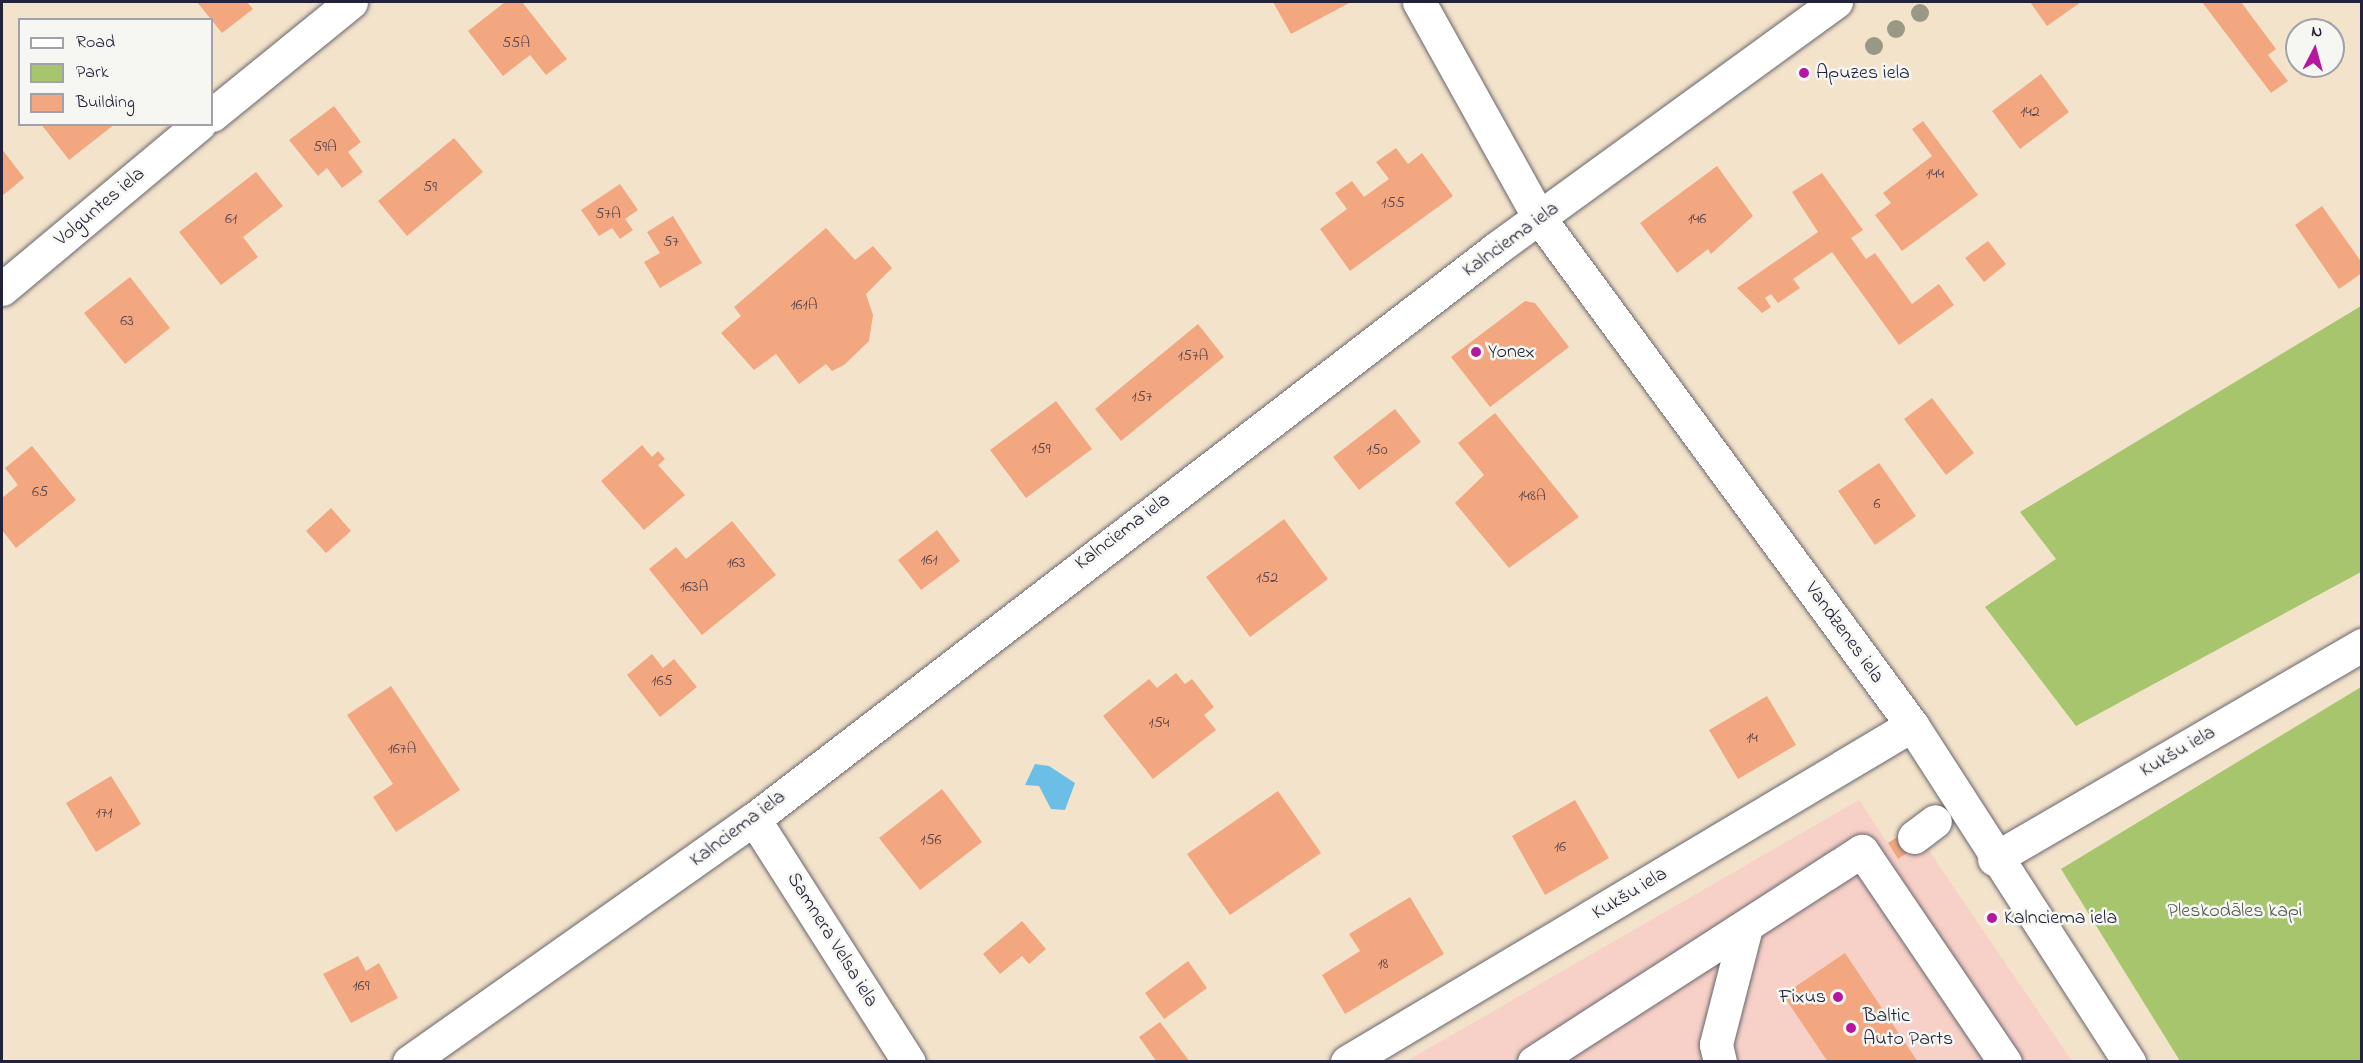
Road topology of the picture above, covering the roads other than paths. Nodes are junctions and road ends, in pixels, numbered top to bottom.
1 (351, 2) edge
2 (1419, 2) edge
3 (1836, 2) edge
4 (213, 114) edge
5 (197, 126) edge
6 (1540, 219) junction
7 (2, 289) edge
8 (2361, 645) edge
9 (1912, 725) junction
10 (754, 819) junction
11 (1994, 860) junction
12 (1746, 927) junction
13 (1575, 1050) edge
14 (409, 1062) edge
15 (909, 1062) edge
16 (1347, 1062) edge
17 (1534, 1062) edge
18 (1720, 1062) edge
19 (2005, 1062) edge
20 (2129, 1062) edge

1 - 4 street
2 - 6 street
3 - 6 street, Kalnciema iela
5 - 7 street, Volguntes iela
6 - 9 street, Vandzenes iela
6 - 10 street, Kalnciema iela
8 - 11 street, Kukšu iela
9 - 11 street, Vandzenes iela
9 - 16 street, Kukšu iela
10 - 14 street, Kalnciema iela
10 - 15 street, Samnera Velsa iela
11 - 20 street, Vandzenes iela
12 - 13 street
12 - 18 street
12 - 19 street
13 - 17 street

